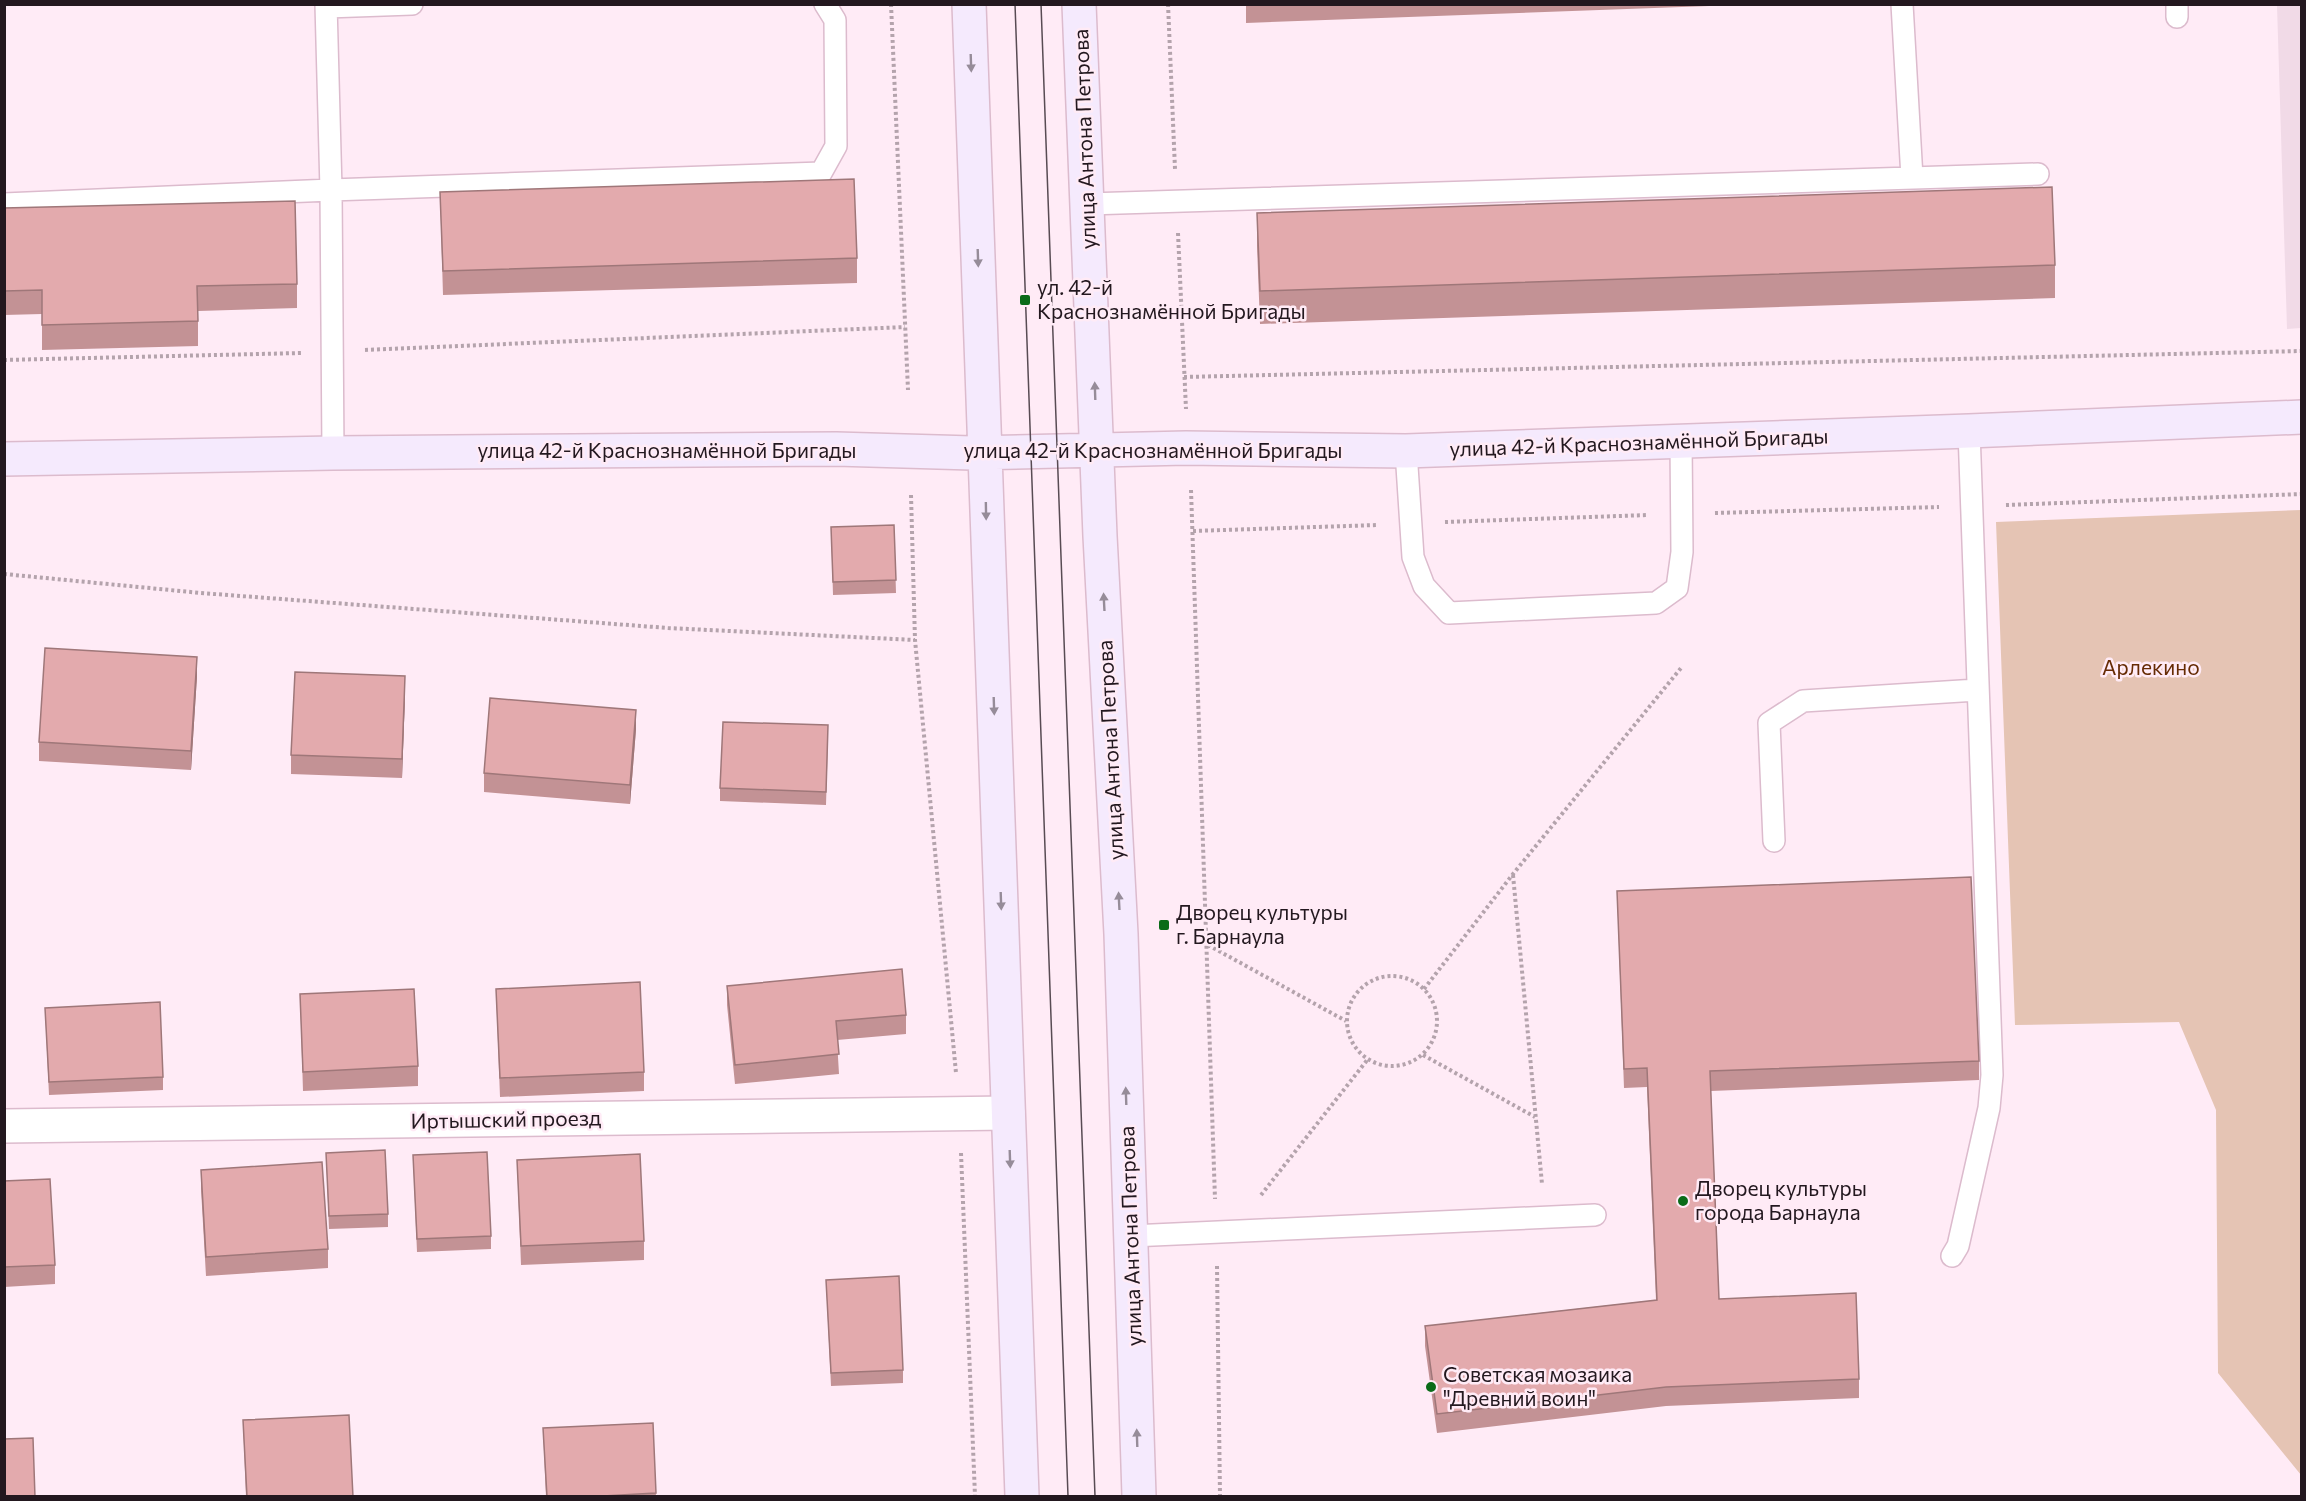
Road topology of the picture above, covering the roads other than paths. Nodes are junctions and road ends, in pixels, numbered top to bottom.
1 (412, 4) edge
2 (825, 4) edge
3 (969, 4) edge
4 (1079, 4) edge
5 (1902, 4) edge
6 (326, 6) edge
7 (2038, 174) dead end
8 (1912, 178) junction
9 (331, 190) junction
10 (4, 204) edge
11 (1088, 204) junction
12 (2301, 417) edge
13 (1969, 431) junction
14 (1681, 441) junction
15 (1098, 449) junction
16 (1406, 451) junction
17 (333, 453) junction
18 (984, 453) junction
19 (4, 459) edge
20 (1977, 690) junction
21 (1774, 841) dead end
22 (1008, 1113) junction
23 (4, 1126) edge
24 (1595, 1215) dead end
25 (1131, 1236) junction
26 (1952, 1256) dead end
27 (1022, 1497) edge
28 (1139, 1497) edge

1 - 6 lane
2 - 9 lane
3 -> 18 main road
4 - 11 main road, улица Антона Петрова
5 - 8 lane
6 - 9 lane
7 - 8 lane
8 - 11 lane
9 - 10 lane
9 - 17 lane
15 -> 11 main road, улица Антона Петрова
12 - 13 main road, улица 42-й Краснознамённой Бригады
13 - 14 main road, улица 42-й Краснознамённой Бригады
13 - 20 lane
14 - 16 main road, улица 42-й Краснознамённой Бригады
14 - 16 lane
15 - 16 main road, улица 42-й Краснознамённой Бригады
15 - 18 main road, улица 42-й Краснознамённой Бригады
25 -> 15 main road, улица Антона Петрова
17 - 18 main road, улица 42-й Краснознамённой Бригады
17 - 19 main road, улица 42-й Краснознамённой Бригады
18 -> 22 main road
20 - 21 lane
20 - 26 lane
22 - 23 street, Иртышский проезд
22 -> 27 main road
24 - 25 lane
28 -> 25 main road, улица Антона Петрова

